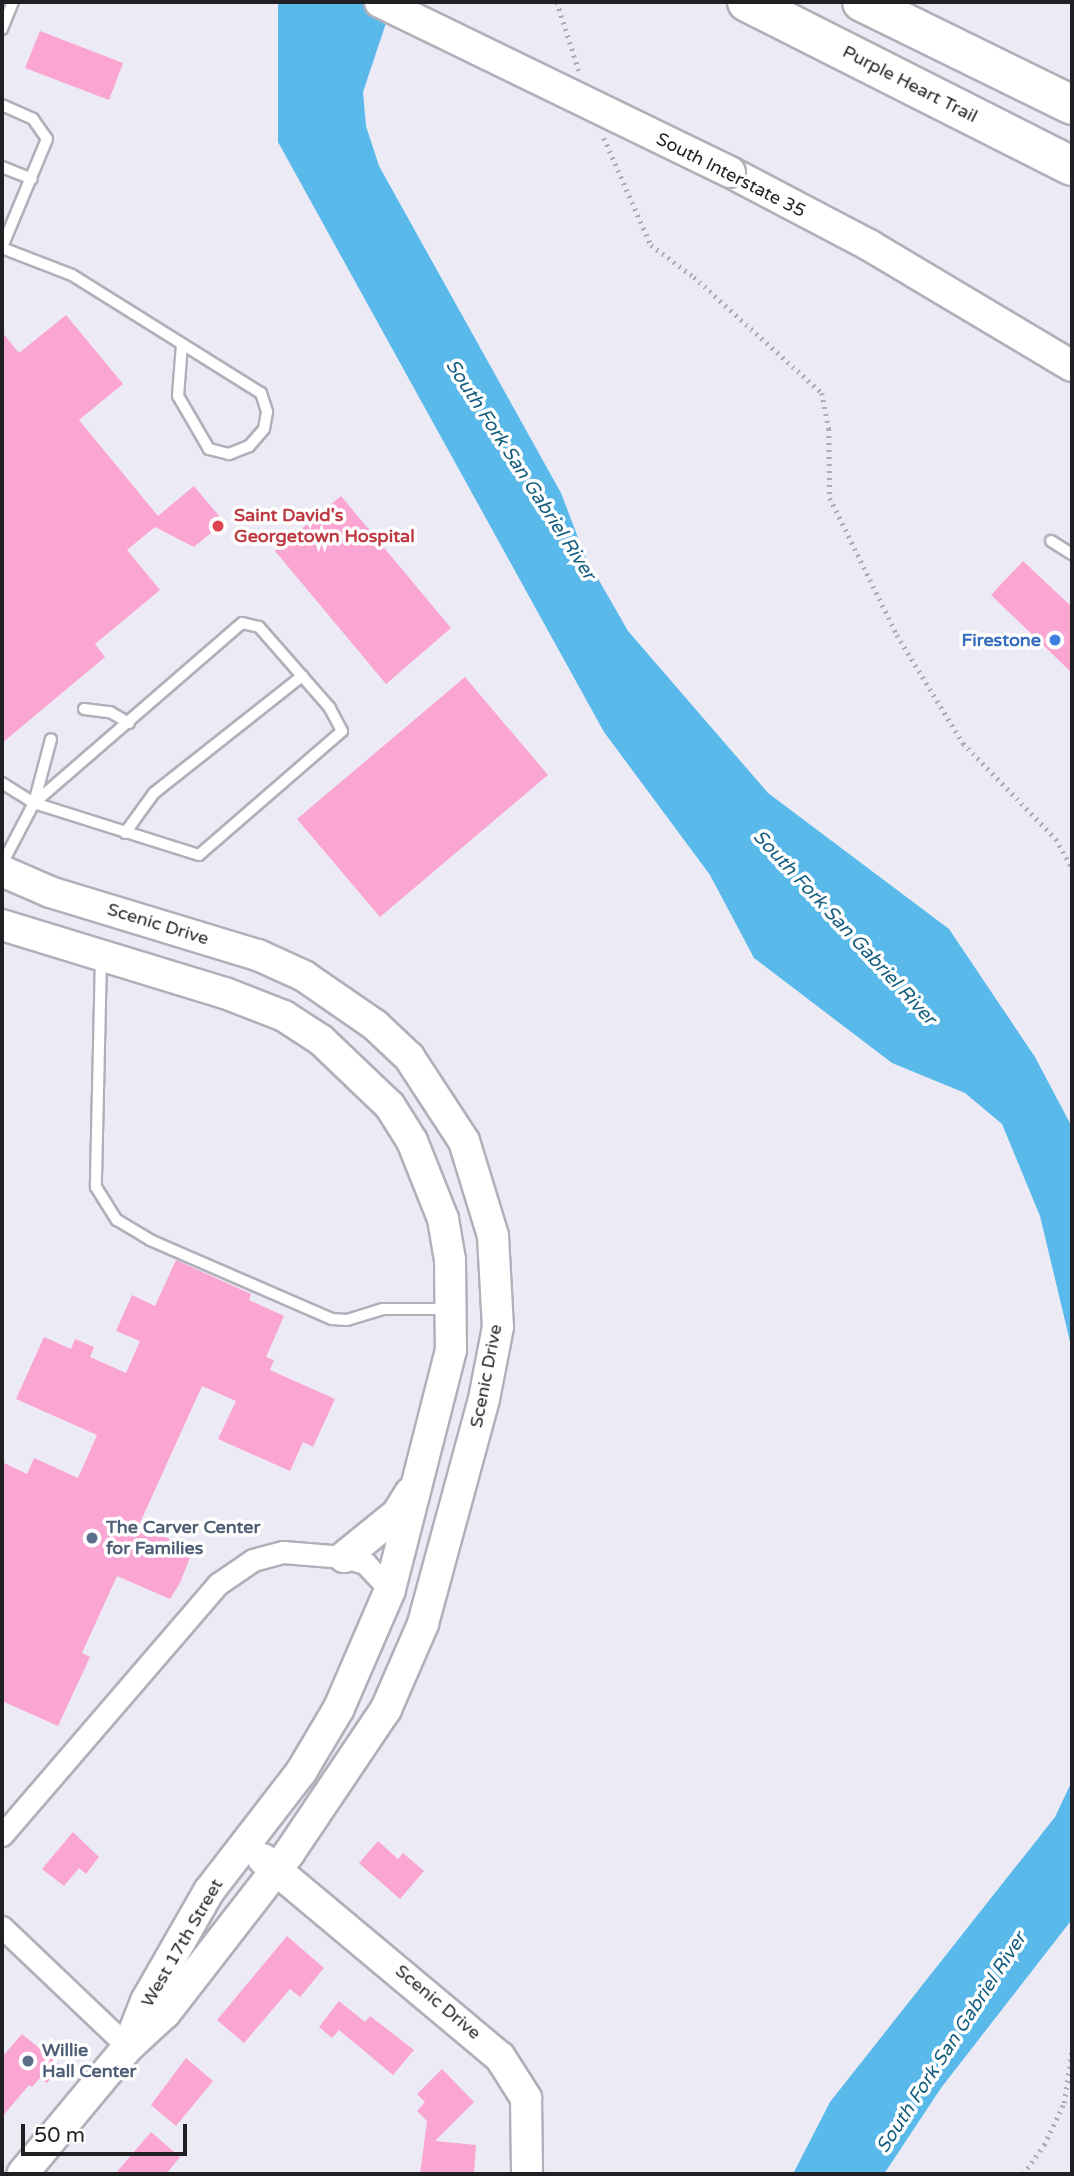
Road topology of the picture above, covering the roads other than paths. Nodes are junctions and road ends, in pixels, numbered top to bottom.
1 (13, 2) edge
2 (380, 2) edge
3 (747, 2) edge
4 (862, 2) edge
5 (2, 29) edge
6 (1072, 105) edge
7 (2, 106) edge
8 (1072, 166) edge
9 (2, 167) edge
10 (32, 179) junction
11 (2, 248) edge
12 (182, 344) junction
13 (1072, 366) edge
14 (1051, 541) dead end
15 (1072, 554) edge
16 (302, 676) junction
17 (84, 709) dead end
18 (129, 723) junction
19 (51, 738) dead end
20 (2, 783) edge
21 (34, 803) junction
22 (125, 833) junction
23 (2, 864) edge
24 (2, 871) edge
25 (2, 925) edge
26 (101, 958) junction
27 (452, 1309) junction
28 (421, 1474) junction
29 (344, 1556) junction
30 (390, 1590) junction
31 (2, 1835) edge
32 (246, 1845) junction
33 (277, 1870) junction
34 (2, 1927) edge
35 (128, 2046) junction
36 (22, 2174) edge
37 (527, 2174) edge

1 - 5 lane
2 - 13 street, South Interstate 35, bridge
3 - 8 highway, Purple Heart Trail
4 - 6 highway
7 - 10 lane
9 - 10 lane
10 - 11 lane
11 - 12 lane
12 - 12 lane
14 - 15 lane
16 - 18 lane
16 - 22 lane
16 - 22 lane
17 - 18 lane
18 - 21 lane
19 - 21 lane
20 - 21 lane
21 - 22 lane
21 - 23 lane
24 - 33 street, Scenic Drive
25 - 26 street
26 - 27 street
26 - 27 lane
27 - 28 street
28 - 29 street
28 - 30 street
29 - 30 street
29 - 31 street
30 - 32 street
32 - 33 street, Scenic Drive
32 - 35 street, West 17th Street
33 - 35 street, West 17th Street
33 - 37 street, Scenic Drive
34 - 35 street
35 - 36 street, West 17th Street

